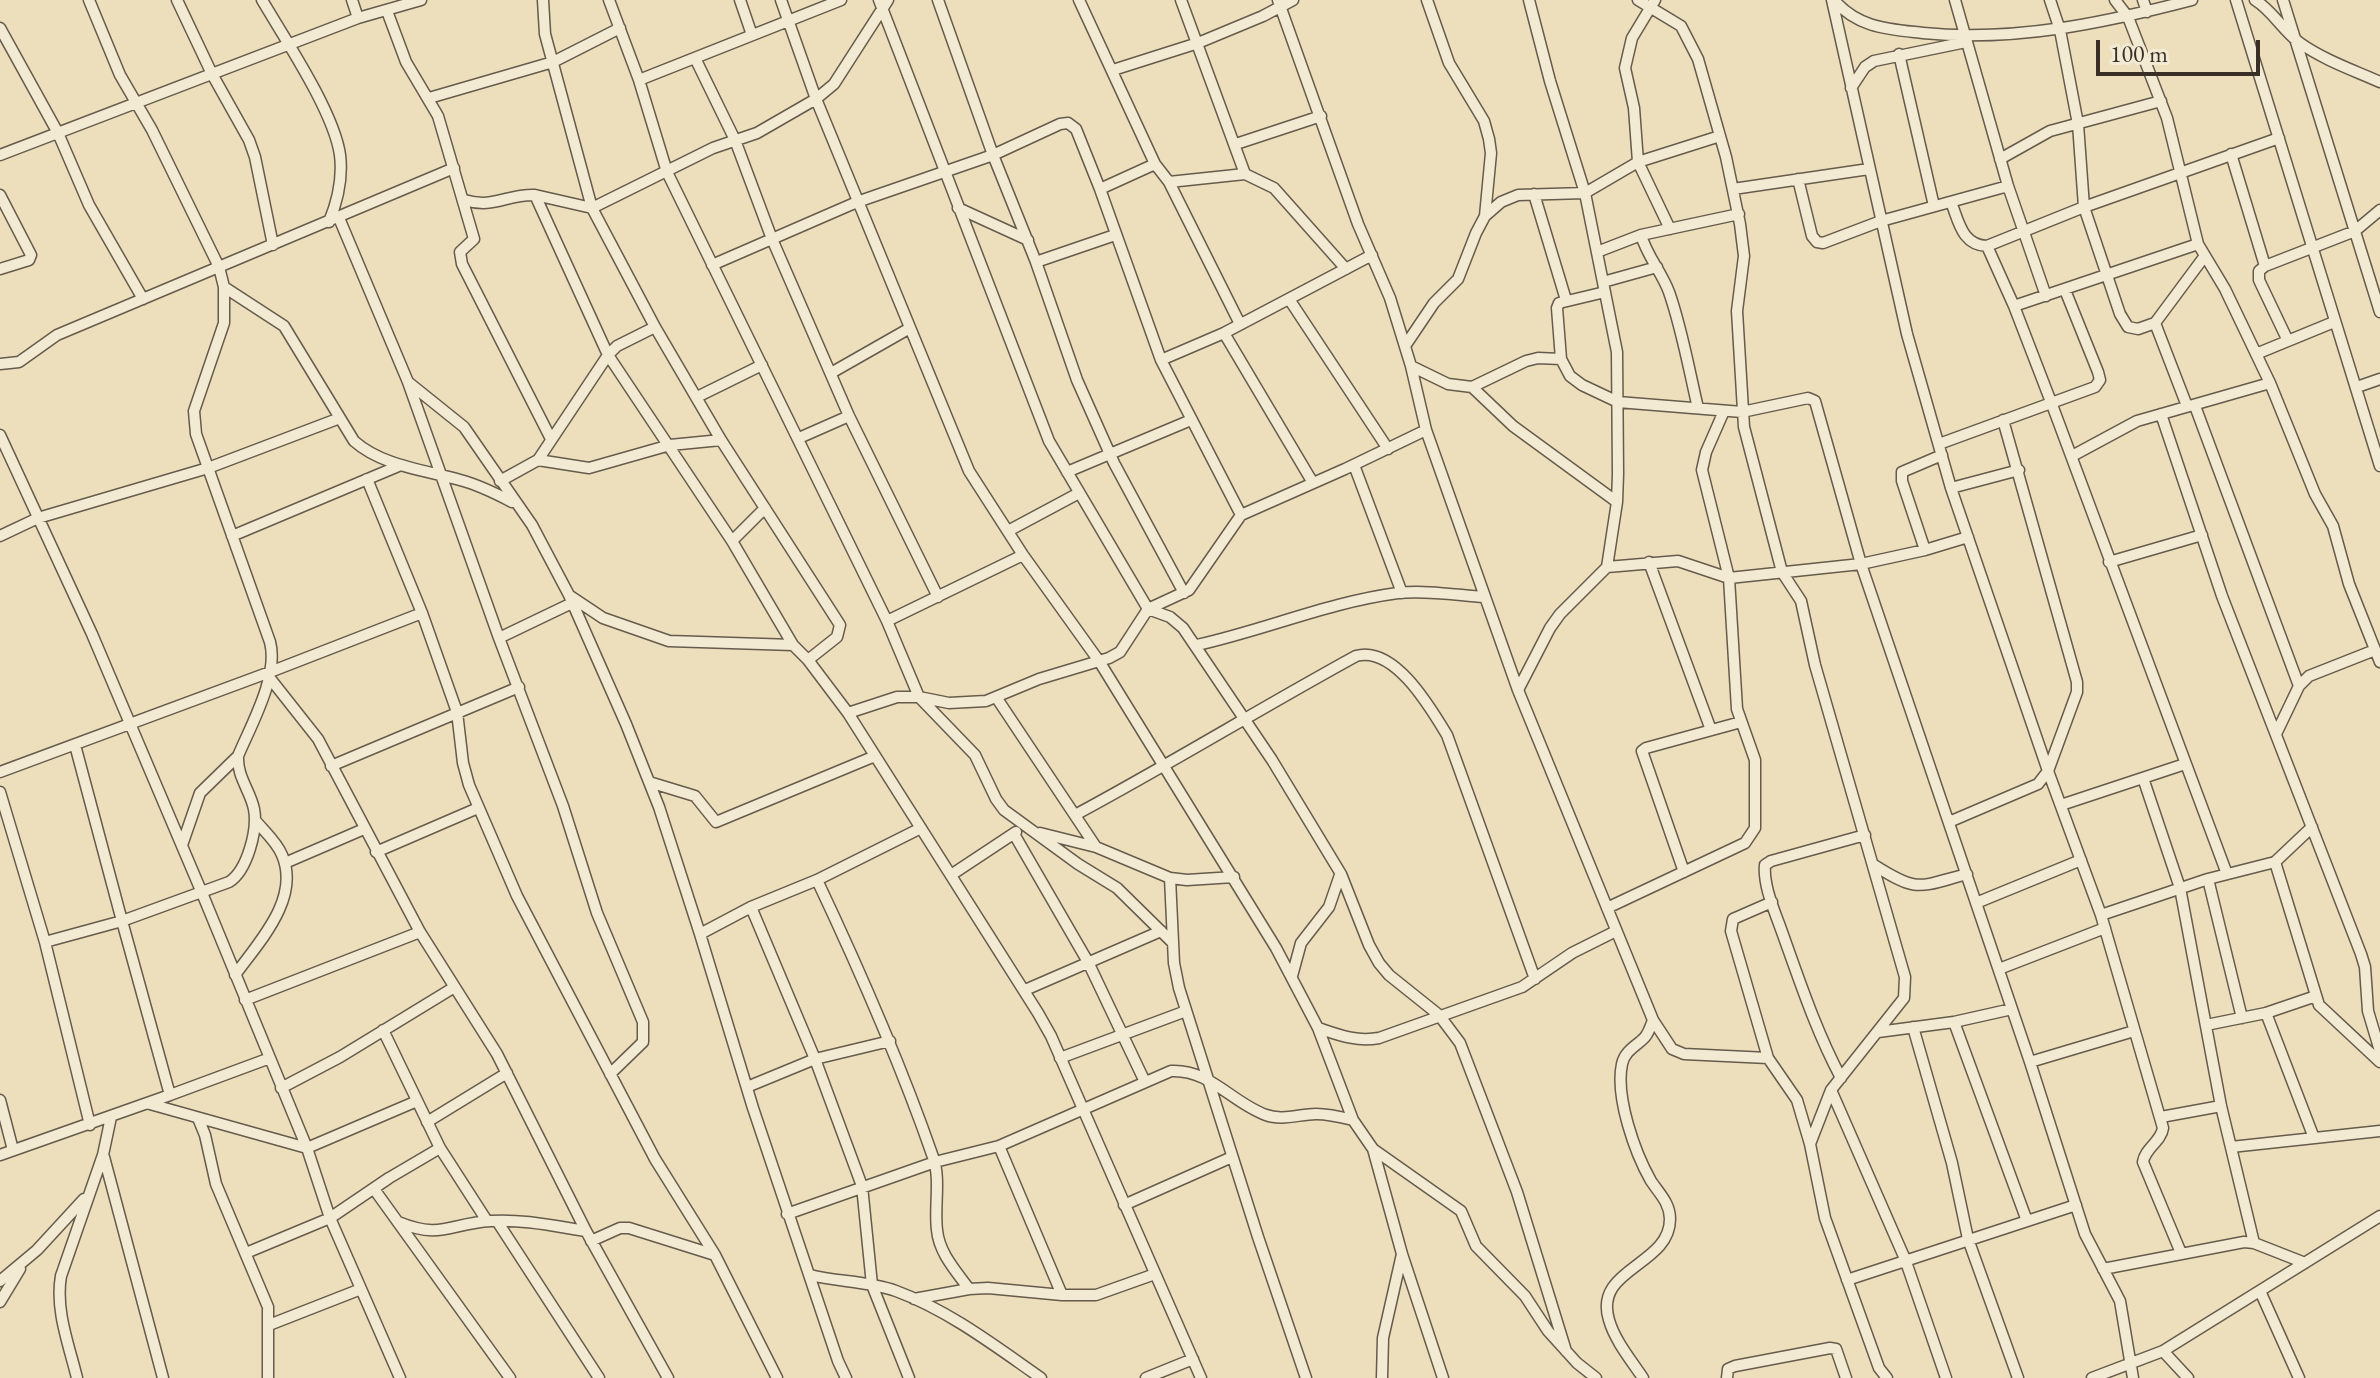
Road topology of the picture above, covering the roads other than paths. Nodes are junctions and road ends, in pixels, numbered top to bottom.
1 (89, 0) edge
2 (177, 0) edge
3 (262, 0) edge
4 (352, 0) edge
5 (421, 0) edge
6 (543, 0) edge
7 (609, 0) edge
8 (740, 0) edge
9 (781, 0) edge
10 (841, 0) edge
11 (888, 0) edge
12 (938, 0) edge
13 (1079, 0) edge
14 (1181, 0) edge
15 (1293, 0) edge
16 (1427, 0) edge
17 (1529, 0) edge
18 (1638, 0) edge
19 (1833, 0) edge
20 (1955, 0) edge
21 (2050, 0) edge
22 (2115, 0) edge
23 (2143, 0) edge
24 (2192, 0) edge
25 (2236, 0) edge
26 (2255, 0) edge
27 (2283, 0) edge
28 (1280, 3) edge
29 (1653, 4) edge
30 (881, 6) edge
31 (387, 11) junction
32 (2147, 12) junction
33 (2128, 17) junction
34 (358, 18) junction
35 (789, 20) junction
36 (0, 28) edge
37 (620, 28) junction
38 (2060, 30) junction
39 (752, 35) junction
40 (1966, 40) junction
41 (2298, 42) junction
42 (1198, 43) junction
43 (289, 46) junction
44 (1899, 54) junction
45 (695, 58) junction
46 (553, 62) junction
47 (1113, 70) junction
48 (212, 74) junction
49 (639, 80) junction
50 (2380, 82) edge
51 (1851, 88) junction
52 (429, 98) junction
53 (816, 99) junction
54 (135, 101) junction
55 (2161, 101) junction
56 (1321, 116) junction
57 (2078, 124) junction
58 (58, 133) junction
59 (1720, 136) junction
60 (2279, 138) junction
61 (735, 140) junction
62 (1236, 144) junction
63 (2231, 154) junction
64 (0, 155) edge
65 (993, 155) junction
66 (2000, 159) junction
67 (1638, 162) junction
68 (1155, 164) junction
69 (454, 168) junction
70 (1869, 169) junction
71 (2181, 171) junction
72 (667, 172) junction
73 (944, 172) junction
74 (1245, 174) junction
75 (1798, 179) junction
76 (1169, 182) junction
77 (2008, 186) junction
78 (1100, 189) junction
79 (1733, 189) junction
80 (1585, 193) junction
81 (1534, 194) junction
82 (0, 195) edge
83 (535, 195) junction
84 (464, 200) junction
85 (857, 202) junction
86 (1951, 202) junction
87 (1934, 206) junction
88 (2084, 207) junction
89 (592, 208) junction
90 (958, 208) junction
91 (2380, 210) edge
92 (1739, 214) junction
93 (1485, 216) junction
94 (334, 220) junction
95 (1881, 221) junction
96 (1670, 229) junction
97 (2023, 229) junction
98 (2355, 231) junction
99 (1115, 235) junction
100 (1641, 235) junction
101 (772, 239) junction
102 (1028, 240) junction
103 (2198, 244) junction
104 (273, 245) junction
105 (1987, 246) junction
106 (2312, 249) junction
107 (1597, 252) junction
108 (1372, 255) junction
109 (2204, 257) junction
110 (1036, 262) junction
111 (712, 265) junction
112 (2265, 266) junction
113 (219, 267) junction
114 (1657, 267) junction
115 (0, 269) edge
116 (1346, 269) junction
117 (2105, 274) junction
118 (224, 287) junction
119 (1604, 287) junction
120 (2065, 290) junction
121 (2046, 296) junction
122 (143, 299) junction
123 (1289, 299) junction
124 (1566, 300) junction
125 (2014, 306) junction
126 (2380, 312) edge
127 (2334, 322) junction
128 (2155, 323) junction
129 (1240, 324) junction
130 (655, 327) junction
131 (910, 328) junction
132 (1224, 333) junction
133 (2288, 341) junction
134 (1405, 346) junction
135 (2256, 354) junction
136 (608, 355) junction
137 (1561, 359) junction
138 (1161, 360) junction
139 (0, 364) edge
140 (762, 365) junction
141 (1411, 366) junction
142 (831, 373) junction
143 (2380, 379) edge
144 (408, 382) junction
145 (2270, 383) junction
146 (1472, 387) junction
147 (2357, 387) junction
148 (697, 397) junction
149 (1618, 402) junction
150 (2051, 402) junction
151 (2191, 406) junction
152 (1698, 408) junction
153 (1724, 411) junction
154 (1742, 412) junction
155 (2161, 414) junction
156 (849, 416) junction
157 (340, 418) junction
158 (1191, 420) junction
159 (2003, 420) junction
160 (1426, 430) junction
161 (0, 435) edge
162 (799, 438) junction
163 (551, 439) junction
164 (721, 440) junction
165 (670, 445) junction
166 (1388, 449) junction
167 (1940, 450) junction
168 (1110, 454) junction
169 (2072, 456) junction
170 (538, 460) junction
171 (401, 465) junction
172 (1354, 465) junction
173 (2380, 466) edge
174 (208, 468) junction
175 (2019, 470) junction
176 (1067, 472) junction
177 (442, 475) junction
178 (367, 479) junction
179 (500, 481) junction
180 (1313, 483) junction
181 (1951, 488) junction
182 (1079, 493) junction
183 (1617, 502) junction
184 (514, 503) junction
185 (765, 508) junction
186 (1241, 515) junction
187 (38, 518) junction
188 (1008, 531) junction
189 (1, 533) edge
190 (2202, 535) junction
191 (232, 536) junction
192 (1968, 537) junction
193 (732, 541) junction
194 (1925, 550) junction
195 (1023, 555) junction
196 (1649, 562) junction
197 (2109, 562) junction
198 (1861, 564) junction
199 (1607, 567) junction
200 (1782, 572) junction
201 (1729, 578) junction
202 (1184, 593) junction
203 (1402, 593) junction
204 (938, 597) junction
205 (1484, 597) junction
206 (570, 599) junction
207 (1148, 609) junction
208 (422, 613) junction
209 (887, 621) junction
210 (499, 638) junction
211 (793, 645) junction
212 (1197, 645) junction
213 (2375, 650) junction
214 (808, 660) junction
215 (1099, 661) junction
216 (2380, 662) edge
217 (270, 675) junction
218 (2299, 686) junction
219 (519, 687) junction
220 (1518, 690) junction
221 (919, 697) junction
222 (996, 697) junction
223 (457, 712) junction
224 (848, 713) junction
225 (1245, 717) junction
226 (1741, 722) junction
227 (130, 725) junction
228 (1711, 730) junction
229 (2276, 734) junction
230 (75, 745) junction
231 (238, 756) junction
232 (875, 756) junction
233 (2185, 764) junction
234 (331, 766) junction
235 (1165, 767) junction
236 (2048, 771) junction
237 (1, 774) edge
238 (2143, 778) junction
239 (649, 782) junction
240 (0, 792) edge
241 (2061, 805) junction
242 (478, 808) junction
243 (1075, 815) junction
244 (255, 820) junction
245 (1949, 822) junction
246 (2312, 827) junction
247 (921, 828) junction
248 (364, 829) junction
249 (1028, 829) junction
250 (1014, 834) junction
251 (1865, 835) junction
252 (182, 845) junction
253 (1096, 847) junction
254 (376, 852) junction
255 (2081, 860) junction
256 (2275, 862) junction
257 (285, 863) junction
258 (1874, 865) junction
259 (1684, 872) junction
260 (1341, 874) junction
261 (1967, 874) junction
262 (2227, 874) junction
263 (951, 875) junction
264 (1234, 877) junction
265 (1170, 878) junction
266 (2208, 879) junction
267 (817, 880) junction
268 (2180, 888) junction
269 (202, 893) junction
270 (1772, 902) junction
271 (1976, 903) junction
272 (751, 907) junction
273 (1607, 908) junction
274 (2101, 915) junction
275 (122, 921) junction
276 (2105, 928) junction
277 (1161, 931) junction
278 (1616, 931) junction
279 (420, 932) junction
280 (700, 934) junction
281 (45, 942) junction
282 (1173, 943) junction
283 (1088, 962) junction
284 (1999, 969) junction
285 (235, 975) junction
286 (1292, 976) junction
287 (1535, 979) junction
288 (453, 988) junction
289 (1025, 990) junction
290 (2316, 996) junction
291 (245, 1000) junction
292 (2012, 1009) junction
293 (1186, 1011) junction
294 (2266, 1013) junction
295 (1439, 1015) junction
296 (2242, 1018) junction
297 (1653, 1020) junction
298 (1954, 1022) junction
299 (2206, 1025) junction
300 (1913, 1027) junction
301 (1318, 1028) junction
302 (383, 1030) junction
303 (2134, 1031) junction
304 (1878, 1032) junction
305 (1125, 1034) junction
306 (890, 1041) junction
307 (2380, 1051) edge
308 (270, 1058) junction
309 (1060, 1058) junction
310 (1768, 1058) junction
311 (815, 1059) junction
312 (2030, 1062) junction
313 (2380, 1062) edge
314 (507, 1073) junction
315 (610, 1074) junction
316 (1206, 1078) junction
317 (1841, 1078) junction
318 (1145, 1082) junction
319 (747, 1087) junction
320 (281, 1088) junction
321 (1831, 1090) junction
322 (170, 1095) junction
323 (0, 1100) edge
324 (417, 1101) junction
325 (150, 1104) junction
326 (2221, 1106) junction
327 (1082, 1111) junction
328 (111, 1117) junction
329 (2161, 1117) junction
330 (198, 1118) junction
331 (1353, 1120) junction
332 (427, 1122) junction
333 (90, 1125) junction
334 (2380, 1131) edge
335 (2314, 1138) junction
336 (1810, 1144) junction
337 (999, 1146) junction
338 (2231, 1147) junction
339 (307, 1148) junction
340 (440, 1148) junction
341 (1373, 1149) junction
342 (13, 1150) junction
343 (0, 1155) edge
344 (103, 1155) junction
345 (1232, 1157) junction
346 (935, 1162) junction
347 (862, 1186) junction
348 (374, 1189) junction
349 (88, 1194) junction
350 (1124, 1205) junction
351 (2076, 1205) junction
352 (787, 1214) junction
353 (2380, 1216) edge
354 (330, 1218) junction
355 (396, 1221) junction
356 (492, 1221) junction
357 (2027, 1221) junction
358 (588, 1236) junction
359 (1968, 1239) junction
360 (2254, 1243) junction
361 (246, 1253) junction
362 (2181, 1253) junction
363 (1402, 1254) junction
364 (715, 1255) junction
365 (1905, 1259) junction
366 (25, 1261) junction
367 (2305, 1263) junction
368 (2103, 1269) junction
369 (1155, 1274) junction
370 (810, 1275) junction
371 (1847, 1280) junction
372 (0, 1281) edge
373 (872, 1285) junction
374 (361, 1289) junction
375 (969, 1289) junction
376 (2260, 1291) junction
377 (1062, 1295) junction
378 (914, 1299) junction
379 (0, 1302) edge
380 (269, 1325) junction
381 (1566, 1351) junction
382 (2163, 1351) junction
383 (1193, 1359) junction
384 (1577, 1363) junction
385 (2131, 1365) junction
386 (842, 1377) edge
387 (77, 1378) edge
388 (163, 1378) edge
389 (268, 1378) edge
390 (400, 1378) edge
391 (510, 1378) edge
392 (599, 1378) edge
393 (668, 1378) edge
394 (777, 1378) edge
395 (909, 1378) edge
396 (1041, 1378) edge
397 (1146, 1378) edge
398 (1201, 1378) edge
399 (1306, 1378) edge
400 (1382, 1378) edge
401 (1443, 1378) edge
402 (1579, 1378) edge
403 (1596, 1378) edge
404 (1643, 1378) edge
405 (1727, 1378) edge
406 (1846, 1378) edge
407 (1887, 1378) edge
408 (1946, 1378) edge
409 (2018, 1378) edge
410 (2092, 1378) edge
411 (2133, 1378) edge
412 (2188, 1378) edge
413 (2299, 1378) edge

1 - 54 street
2 - 48 street
3 - 43 street
4 - 34 street
5 - 31 street
6 - 46 street
7 - 37 street
8 - 39 street
9 - 35 street
10 - 35 street
11 - 30 street
12 - 65 street
13 - 47 street
14 - 42 street
15 - 28 street
16 - 93 street
17 - 80 street
18 - 29 street
19 - 40 street
19 - 51 street
20 - 40 street
21 - 38 street
22 - 33 street
23 - 32 street
24 - 32 street
25 - 60 street
26 - 41 street
27 - 41 street
28 - 42 street
28 - 56 street
29 - 59 street
29 - 67 street
30 - 53 street
30 - 73 street
31 - 34 street
31 - 52 street
32 - 33 street
33 - 38 street
33 - 55 street
34 - 43 street
35 - 39 street
35 - 53 street
36 - 58 street
37 - 46 street
37 - 49 street
38 - 40 street
38 - 57 street
39 - 45 street
40 - 44 street
40 - 66 street
41 - 50 street
41 - 98 street
42 - 47 street
42 - 62 street
43 - 48 street
43 - 94 street
44 - 51 street
44 - 87 street
45 - 49 street
45 - 61 street
46 - 52 street
46 - 89 street
47 - 68 street
48 - 54 street
48 - 104 street
49 - 72 street
51 - 70 street
52 - 69 street
53 - 61 street
53 - 85 street
54 - 58 street
54 - 113 street
55 - 57 street
55 - 71 street
56 - 62 street
56 - 108 street
57 - 66 street
57 - 88 street
58 - 64 street
58 - 122 street
59 - 67 street
59 - 79 street
60 - 63 street
60 - 106 street
61 - 72 street
61 - 101 street
62 - 74 street
63 - 71 street
63 - 112 street
65 - 73 street
65 - 78 street
65 - 102 street
66 - 77 street
67 - 80 street
67 - 96 street
68 - 76 street
68 - 78 street
69 - 84 street
69 - 94 street
70 - 75 street
70 - 95 street
71 - 88 street
71 - 103 street
72 - 89 street
72 - 111 street
73 - 85 street
73 - 90 street
74 - 76 street
74 - 116 street
75 - 79 street
75 - 95 street
76 - 129 street
77 - 86 street
77 - 97 street
78 - 99 street
79 - 92 street
80 - 81 street
80 - 107 street
81 - 93 street
81 - 124 street
82 - 115 street
83 - 84 street
83 - 89 street
83 - 136 street
84 - 163 street
85 - 101 street
85 - 131 street
86 - 87 street
86 - 105 street
87 - 95 street
88 - 97 street
88 - 117 street
89 - 130 street
90 - 102 street
90 - 176 street
91 - 98 street
92 - 96 street
92 - 154 street
93 - 134 street
94 - 104 street
94 - 144 street
95 - 167 street
96 - 100 street
97 - 105 street
97 - 121 street
98 - 106 street
98 - 126 street
99 - 110 street
99 - 138 street
100 - 107 street
100 - 114 street
101 - 111 street
101 - 142 street
102 - 110 street
103 - 109 street
103 - 117 street
104 - 113 street
105 - 125 street
106 - 112 street
106 - 127 street
107 - 119 street
108 - 116 street
108 - 134 street
109 - 128 street
109 - 135 street
110 - 168 street
111 - 140 street
112 - 133 street
113 - 118 street
113 - 122 street
114 - 119 street
114 - 152 street
116 - 123 street
117 - 120 street
117 - 128 street
118 - 157 street
118 - 174 street
119 - 124 street
119 - 149 street
120 - 121 street
120 - 150 street
121 - 125 street
122 - 139 street
123 - 129 street
123 - 166 street
124 - 137 street
125 - 150 street
127 - 133 street
127 - 147 street
128 - 151 street
129 - 132 street
130 - 136 street
130 - 148 street
131 - 142 street
131 - 188 street
132 - 138 street
132 - 180 street
133 - 135 street
134 - 141 street
135 - 145 street
136 - 163 street
136 - 165 street
137 - 146 street
137 - 149 street
138 - 158 street
140 - 148 street
140 - 162 street
141 - 146 street
141 - 160 street
142 - 156 street
143 - 147 street
144 - 177 street
144 - 179 street
145 - 151 street
145 - 213 street
146 - 183 street
147 - 173 street
148 - 164 street
149 - 152 street
149 - 183 street
150 - 159 street
150 - 169 street
151 - 155 street
151 - 218 street
152 - 153 street
153 - 154 street
153 - 201 street
154 - 198 street
154 - 200 street
155 - 169 street
155 - 190 street
156 - 162 street
156 - 204 street
157 - 171 street
157 - 174 street
158 - 168 street
158 - 186 street
159 - 167 street
159 - 175 street
160 - 166 street
160 - 205 street
161 - 187 street
162 - 209 street
163 - 170 street
164 - 165 street
164 - 185 street
165 - 170 street
165 - 193 street
166 - 172 street
167 - 181 street
167 - 194 street
168 - 176 street
168 - 202 street
169 - 197 street
170 - 179 street
171 - 177 street
171 - 178 street
172 - 180 street
172 - 203 street
174 - 187 street
174 - 191 street
175 - 181 street
175 - 236 street
176 - 182 street
177 - 184 street
177 - 210 street
178 - 191 street
178 - 208 street
179 - 184 street
180 - 186 street
181 - 192 street
182 - 188 street
182 - 207 street
183 - 199 street
184 - 206 street
185 - 193 street
185 - 214 street
186 - 202 street
187 - 189 street
187 - 227 street
188 - 195 street
190 - 197 street
190 - 229 street
191 - 217 street
192 - 194 street
192 - 236 street
193 - 211 street
194 - 198 street
195 - 204 street
195 - 215 street
196 - 199 street
196 - 201 street
196 - 228 street
197 - 233 street
198 - 200 street
198 - 245 street
199 - 220 street
200 - 201 street
200 - 251 street
201 - 226 street
202 - 207 street
203 - 205 street
203 - 212 street
204 - 209 street
205 - 220 street
206 - 210 street
206 - 211 street
206 - 239 street
207 - 212 street
207 - 215 street
208 - 217 street
208 - 223 street
209 - 221 street
210 - 219 street
211 - 214 street
212 - 225 street
213 - 216 street
213 - 218 street
214 - 224 street
215 - 222 street
215 - 235 street
217 - 227 street
217 - 231 street
217 - 234 street
218 - 229 street
219 - 223 street
219 - 315 street
220 - 273 street
221 - 222 street
221 - 224 street
221 - 249 street
222 - 243 street
223 - 234 street
223 - 242 street
224 - 232 street
225 - 235 street
225 - 260 street
225 - 287 street
226 - 228 street
226 - 259 street
227 - 230 street
227 - 252 street
228 - 259 street
229 - 246 street
230 - 237 street
230 - 275 street
231 - 244 street
231 - 252 street
232 - 239 street
232 - 247 street
233 - 238 street
233 - 262 street
234 - 248 street
235 - 243 street
235 - 264 street
236 - 241 street
236 - 245 street
238 - 241 street
238 - 268 street
239 - 280 street
240 - 281 street
241 - 255 street
242 - 254 street
242 - 315 street
243 - 253 street
244 - 257 street
244 - 269 street
245 - 261 street
246 - 256 street
246 - 307 street
247 - 263 street
247 - 267 street
248 - 254 street
248 - 257 street
249 - 250 street
249 - 253 street
249 - 277 street
250 - 263 street
250 - 283 street
251 - 258 street
251 - 270 street
252 - 269 street
253 - 265 street
254 - 279 street
255 - 271 street
255 - 274 street
256 - 262 street
256 - 290 street
257 - 285 street
258 - 261 street
258 - 304 street
259 - 273 street
260 - 286 street
260 - 295 street
261 - 271 street
262 - 266 street
263 - 289 street
264 - 265 street
264 - 286 street
265 - 282 street
266 - 268 street
266 - 296 street
267 - 272 street
267 - 306 street
268 - 274 street
268 - 299 street
269 - 275 street
269 - 285 street
270 - 310 street
270 - 317 street
271 - 284 street
272 - 280 street
272 - 311 street
273 - 278 street
274 - 276 street
275 - 281 street
275 - 322 street
276 - 284 street
276 - 303 street
277 - 282 street
277 - 283 street
278 - 287 street
278 - 297 street
279 - 288 street
279 - 291 street
280 - 319 street
281 - 333 street
282 - 293 street
283 - 289 street
283 - 305 street
284 - 292 street
285 - 291 street
286 - 301 street
287 - 295 street
288 - 302 street
288 - 314 street
289 - 309 street
290 - 294 street
290 - 313 street
291 - 308 street
292 - 298 street
292 - 312 street
293 - 305 street
293 - 316 street
294 - 296 street
294 - 335 street
295 - 301 street
295 - 381 street
296 - 299 street
297 - 310 street
297 - 404 street
298 - 300 street
298 - 357 street
299 - 326 street
300 - 304 street
300 - 359 street
301 - 331 street
302 - 320 street
302 - 324 street
303 - 312 street
303 - 329 street
304 - 317 street
305 - 309 street
305 - 318 street
306 - 311 street
306 - 346 street
308 - 320 street
308 - 322 street
309 - 327 street
310 - 336 street
311 - 319 street
311 - 347 street
312 - 351 street
314 - 332 street
314 - 358 street
315 - 364 street
316 - 318 street
316 - 331 street
316 - 345 street
317 - 321 street
318 - 327 street
319 - 352 street
320 - 339 street
321 - 336 street
321 - 365 street
322 - 325 street
323 - 342 street
324 - 332 street
324 - 339 street
325 - 328 street
325 - 330 street
326 - 329 street
326 - 338 street
327 - 337 street
327 - 350 street
328 - 333 street
328 - 344 street
329 - 362 street
330 - 339 street
330 - 361 street
331 - 341 street
332 - 340 street
333 - 342 street
334 - 335 street
335 - 338 street
336 - 371 street
337 - 346 street
337 - 377 street
338 - 360 street
339 - 354 street
340 - 348 street
340 - 356 street
341 - 363 street
341 - 381 street
342 - 343 street
344 - 349 street
344 - 388 street
345 - 350 street
345 - 399 street
346 - 347 street
346 - 375 street
347 - 352 street
347 - 373 street
348 - 354 street
348 - 355 street
349 - 366 street
349 - 387 street
350 - 369 street
351 - 357 street
351 - 368 street
352 - 370 street
353 - 367 street
354 - 361 street
354 - 374 street
355 - 356 street
355 - 391 street
356 - 358 street
356 - 392 street
357 - 359 street
358 - 364 street
358 - 393 street
359 - 365 street
359 - 409 street
360 - 362 street
360 - 367 street
361 - 380 street
362 - 368 street
363 - 400 street
363 - 401 street
364 - 394 street
365 - 371 street
365 - 408 street
366 - 372 street
366 - 379 street
367 - 376 street
368 - 385 street
369 - 377 street
369 - 383 street
370 - 373 street
370 - 386 street
371 - 407 street
373 - 378 street
373 - 395 street
374 - 380 street
374 - 390 street
375 - 377 street
375 - 378 street
376 - 382 street
376 - 413 street
378 - 396 street
380 - 389 street
381 - 384 street
382 - 385 street
382 - 412 street
383 - 397 street
383 - 398 street
384 - 402 street
384 - 403 street
385 - 410 street
385 - 411 street
405 - 406 street

